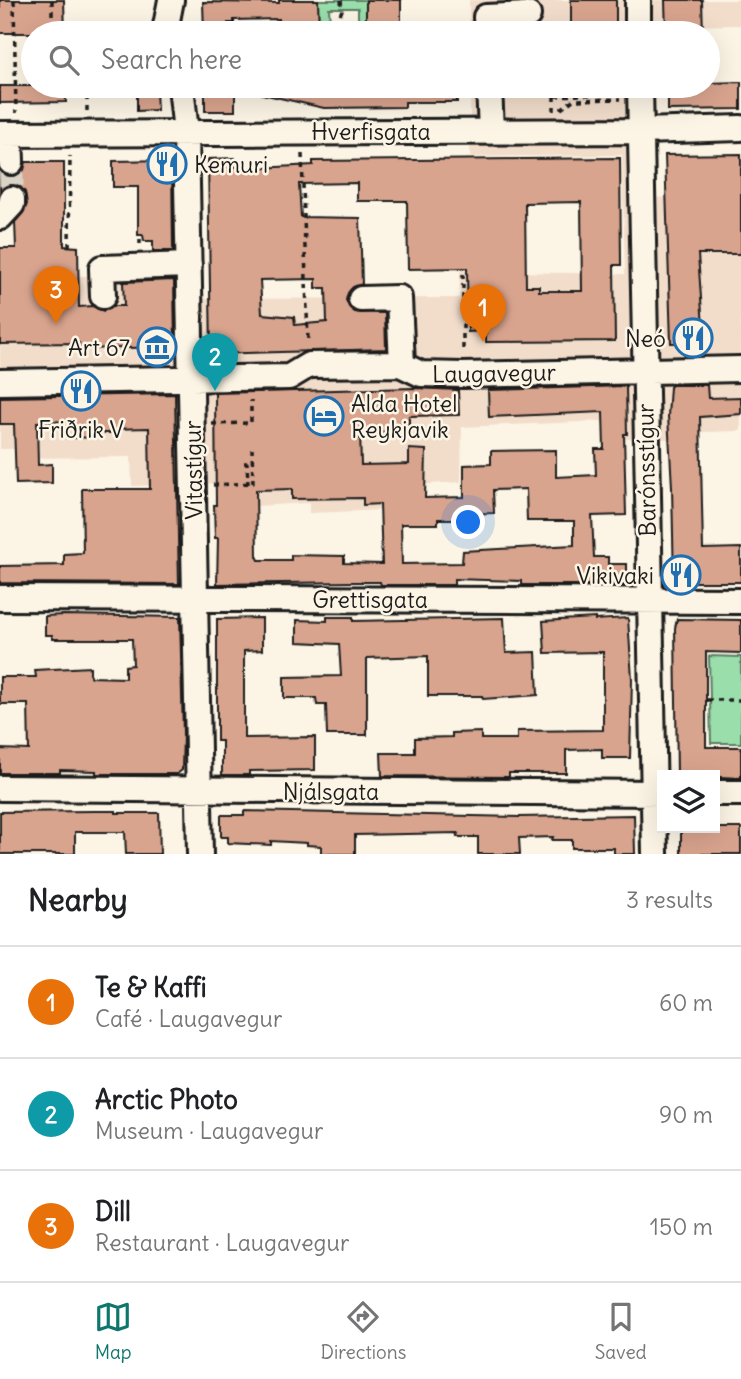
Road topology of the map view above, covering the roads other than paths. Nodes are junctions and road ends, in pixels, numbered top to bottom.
1 (171, 0) edge
2 (638, 0) edge
3 (528, 15) dead end
4 (485, 17) edge
5 (167, 21) edge
6 (638, 21) edge
7 (183, 98) edge
8 (497, 98) edge
9 (640, 98) edge
10 (741, 128) edge
11 (491, 131) junction
12 (641, 131) junction
13 (187, 132) junction
14 (9, 134) edge
15 (11, 162) tunnel mouth
16 (189, 265) junction
17 (103, 296) dead end
18 (361, 299) dead end
19 (402, 365) junction
20 (741, 369) edge
21 (644, 371) junction
22 (191, 378) junction
23 (0, 382) edge
24 (0, 598) edge
25 (195, 598) junction
26 (649, 600) junction
27 (741, 601) edge
28 (657, 772) edge
29 (0, 788) edge
30 (199, 790) junction
31 (657, 793) edge
32 (720, 793) edge
33 (741, 793) edge
34 (657, 813) edge
35 (200, 854) edge
36 (655, 854) edge

1 - 5 street
2 - 6 street
3 - 4 street
7 - 13 street, Vitastígur
8 - 11 street
9 - 12 street, Barónsstígur
10 - 12 street, Hverfisgata
11 - 12 street, Hverfisgata
11 - 13 street, Hverfisgata
12 - 21 street, Barónsstígur
13 - 14 street, Hverfisgata
13 - 16 street, Vitastígur
14 - 15 street
16 - 17 street
16 - 22 street, Vitastígur
18 - 19 street
19 - 21 street, Laugavegur
19 - 22 street, Laugavegur
20 - 21 street, Laugavegur
21 - 26 street, Barónsstígur
22 - 23 street, Laugavegur
22 - 25 street, Vitastígur
24 - 25 street, Grettisgata
25 - 26 street, Grettisgata
25 - 30 street, Vitastígur
26 - 27 street, Grettisgata
26 - 28 street, Barónsstígur
29 - 30 street, Njálsgata
30 - 31 street, Njálsgata
30 - 35 street, Vitastígur
32 - 33 street
34 - 36 street, Barónsstígur

